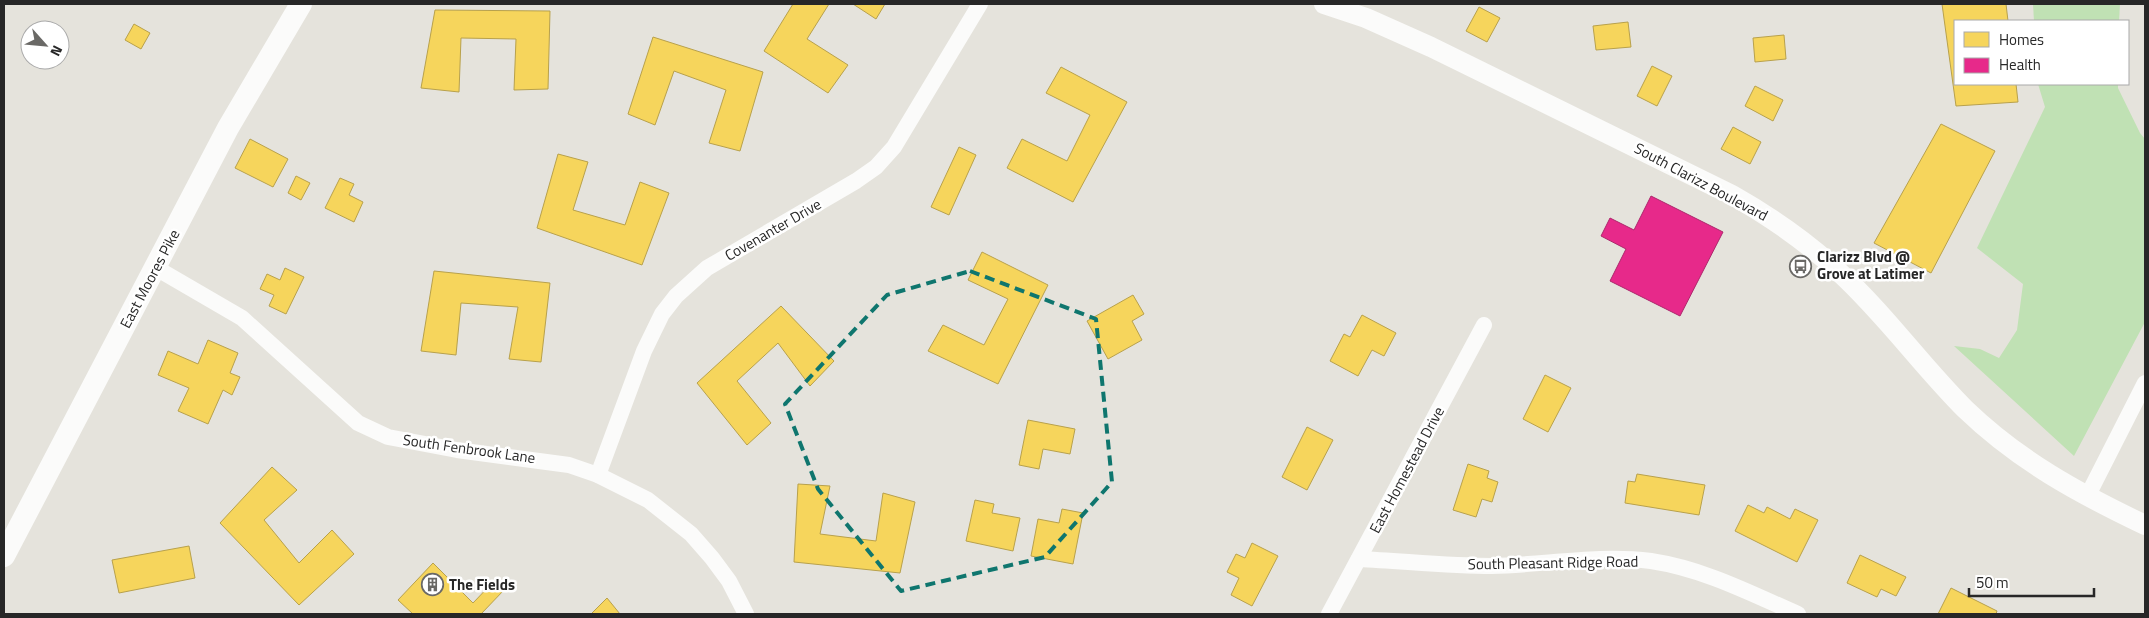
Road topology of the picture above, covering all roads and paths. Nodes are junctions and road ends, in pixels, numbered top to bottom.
1 (301, 4) edge
2 (980, 4) edge
3 (1324, 4) edge
4 (156, 268) junction
5 (1484, 325) dead end
6 (2145, 383) edge
7 (598, 475) junction
8 (2087, 497) junction
9 (2145, 525) edge
10 (4, 556) edge
11 (1359, 559) junction
12 (746, 614) edge
13 (1329, 614) edge
14 (1798, 614) edge

1 - 4 main road, East Moores Pike
2 - 7 street, Covenanter Drive
3 - 8 street, South Clarizz Boulevard
4 - 7 street, South Fenbrook Lane
4 - 10 main road, East Moores Pike
5 - 11 street, East Homestead Drive
6 - 8 street
7 - 12 street, South Fenbrook Lane
8 - 9 street, South Clarizz Boulevard
11 - 13 street, East Homestead Drive
11 - 14 street, South Pleasant Ridge Road

